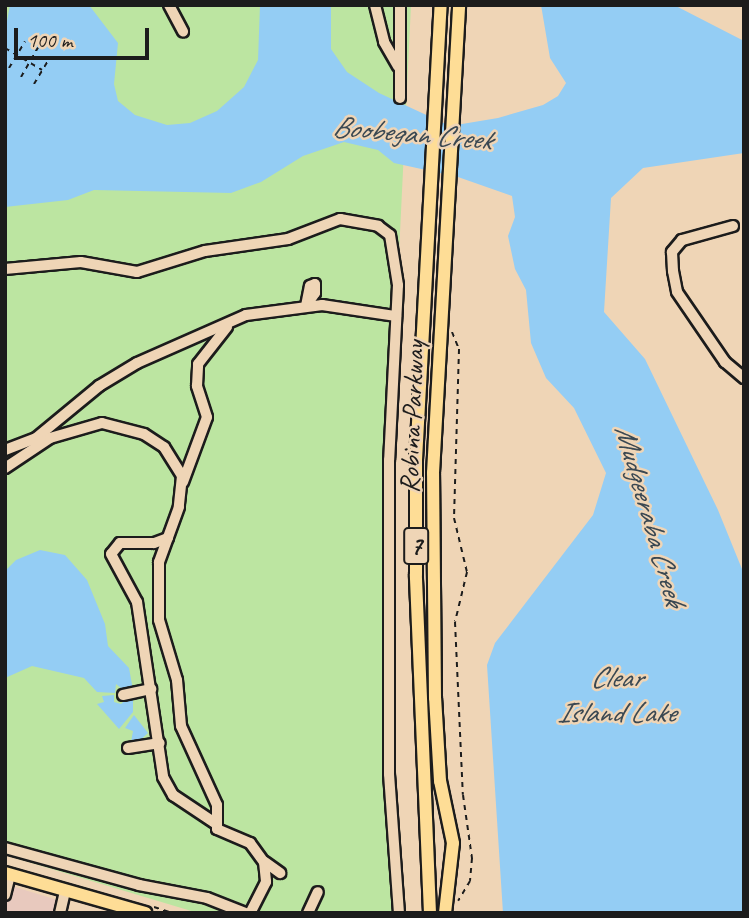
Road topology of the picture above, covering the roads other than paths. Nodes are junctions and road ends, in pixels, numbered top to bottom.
1 (169, 5) edge
2 (375, 5) edge
3 (400, 5) edge
4 (441, 5) edge
5 (459, 5) edge
6 (183, 31) dead end
7 (399, 67) junction
8 (400, 98) dead end
9 (733, 226) dead end
10 (5, 269) edge
11 (396, 316) junction
12 (218, 335) junction
13 (744, 378) edge
14 (5, 450) edge
15 (5, 468) edge
16 (183, 469) junction
17 (168, 537) junction
18 (158, 543) junction
19 (161, 554) junction
20 (151, 689) junction
21 (123, 695) dead end
22 (160, 743) junction
23 (128, 748) dead end
24 (213, 816) junction
25 (5, 848) edge
26 (264, 862) junction
27 (280, 873) dead end
28 (8, 874) edge
29 (65, 891) junction
30 (318, 892) dead end
31 (5, 895) edge
32 (246, 911) edge
33 (60, 913) edge
34 (145, 913) edge
35 (307, 913) edge
36 (400, 913) edge
37 (430, 913) edge
38 (445, 913) edge

1 - 6 street
2 - 7 street
3 - 7 street
4 - 37 main road, Robina Parkway / 7
5 - 38 main road, Robina Parkway / 7
7 - 8 street
9 - 13 street
10 - 11 street
11 - 12 street
11 - 36 street
12 - 14 street
12 - 16 street
15 - 16 street
16 - 17 street
17 - 18 street
17 - 19 street
18 - 19 street
18 - 20 street
19 - 24 street
20 - 21 street
20 - 22 street
22 - 23 street
22 - 24 street
24 - 26 street
25 - 32 street
26 - 27 street
26 - 32 street
28 - 29 main road
28 - 31 street
29 - 33 street
29 - 34 main road
30 - 35 street

